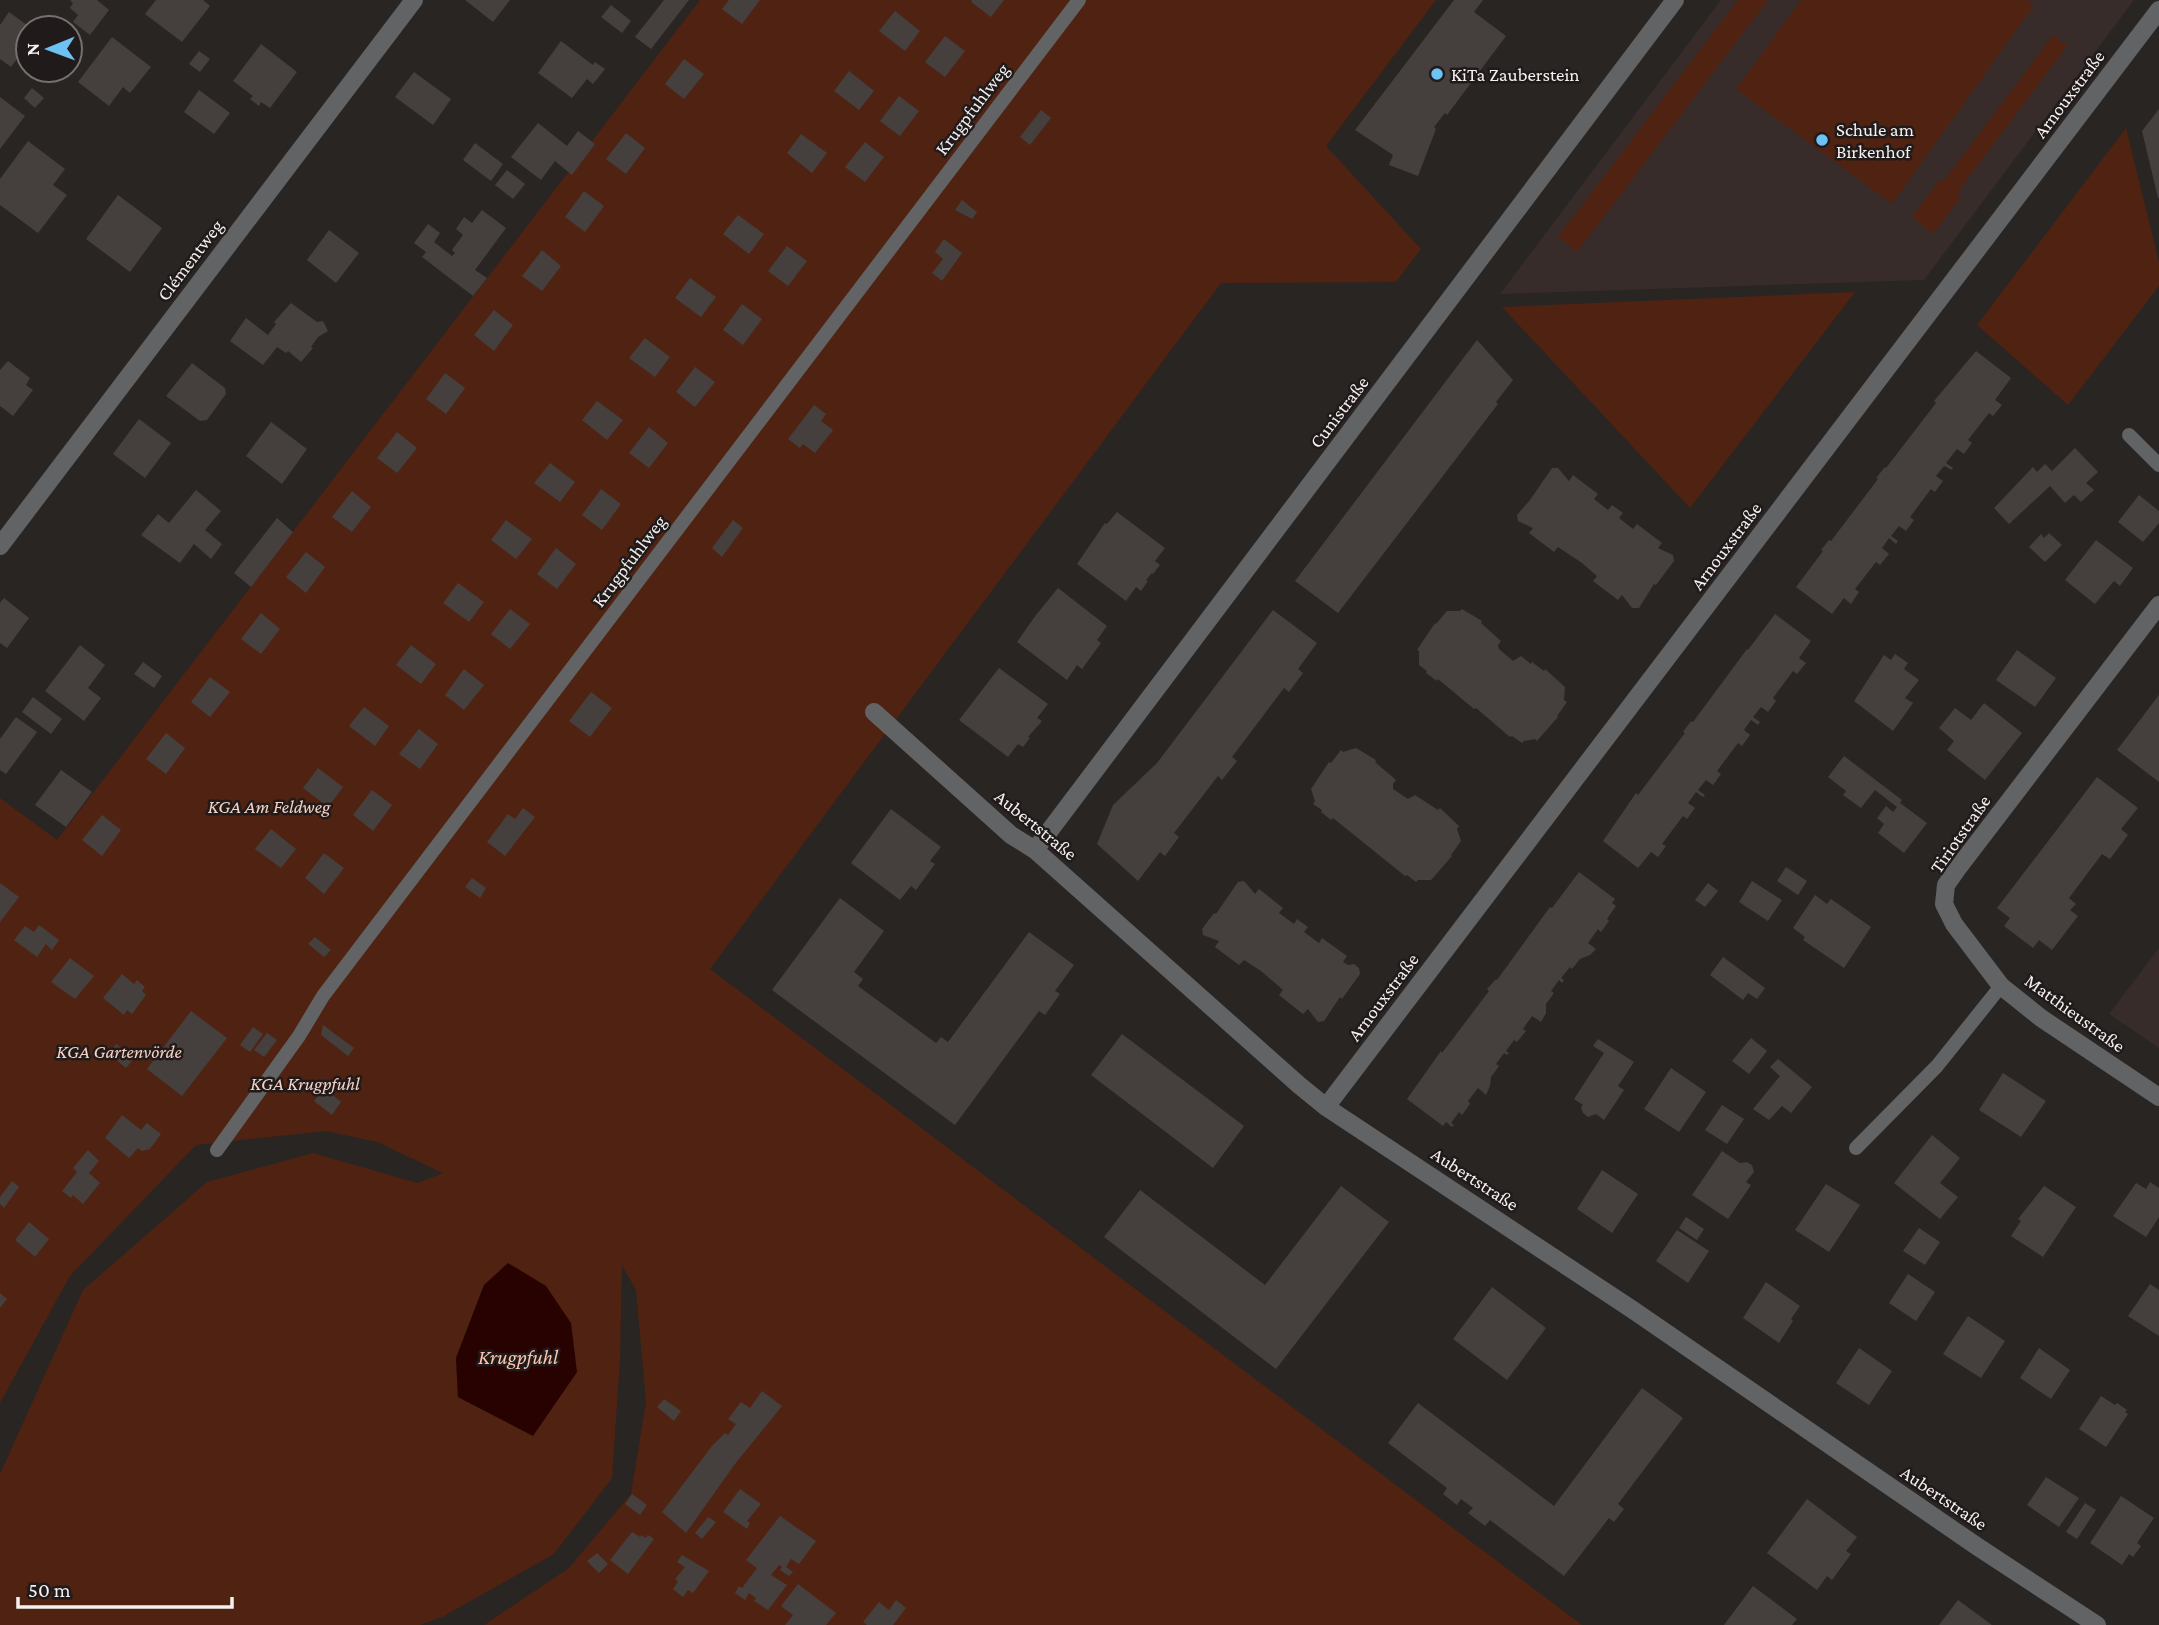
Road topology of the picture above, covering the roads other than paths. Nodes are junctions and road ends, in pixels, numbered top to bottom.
1 (414, 0) edge
2 (1079, 0) edge
3 (1675, 0) edge
4 (2159, 10) edge
5 (2129, 435) dead end
6 (2159, 465) edge
7 (0, 546) edge
8 (2159, 605) edge
9 (874, 712) dead end
10 (1035, 849) junction
11 (2001, 986) junction
12 (2159, 1097) edge
13 (1326, 1107) junction
14 (1856, 1148) dead end
15 (217, 1150) dead end
16 (2097, 1625) edge

1 - 7 street, Clémentweg
2 - 15 lane, Krugpfuhlweg
3 - 10 street, Cunistraße
4 - 13 street, Arnouxstraße
5 - 6 lane
8 - 11 street, Tiriotstraße
9 - 10 street, Aubertstraße
10 - 13 street, Aubertstraße
11 - 12 street, Matthieustraße
11 - 14 lane
13 - 16 street, Aubertstraße

